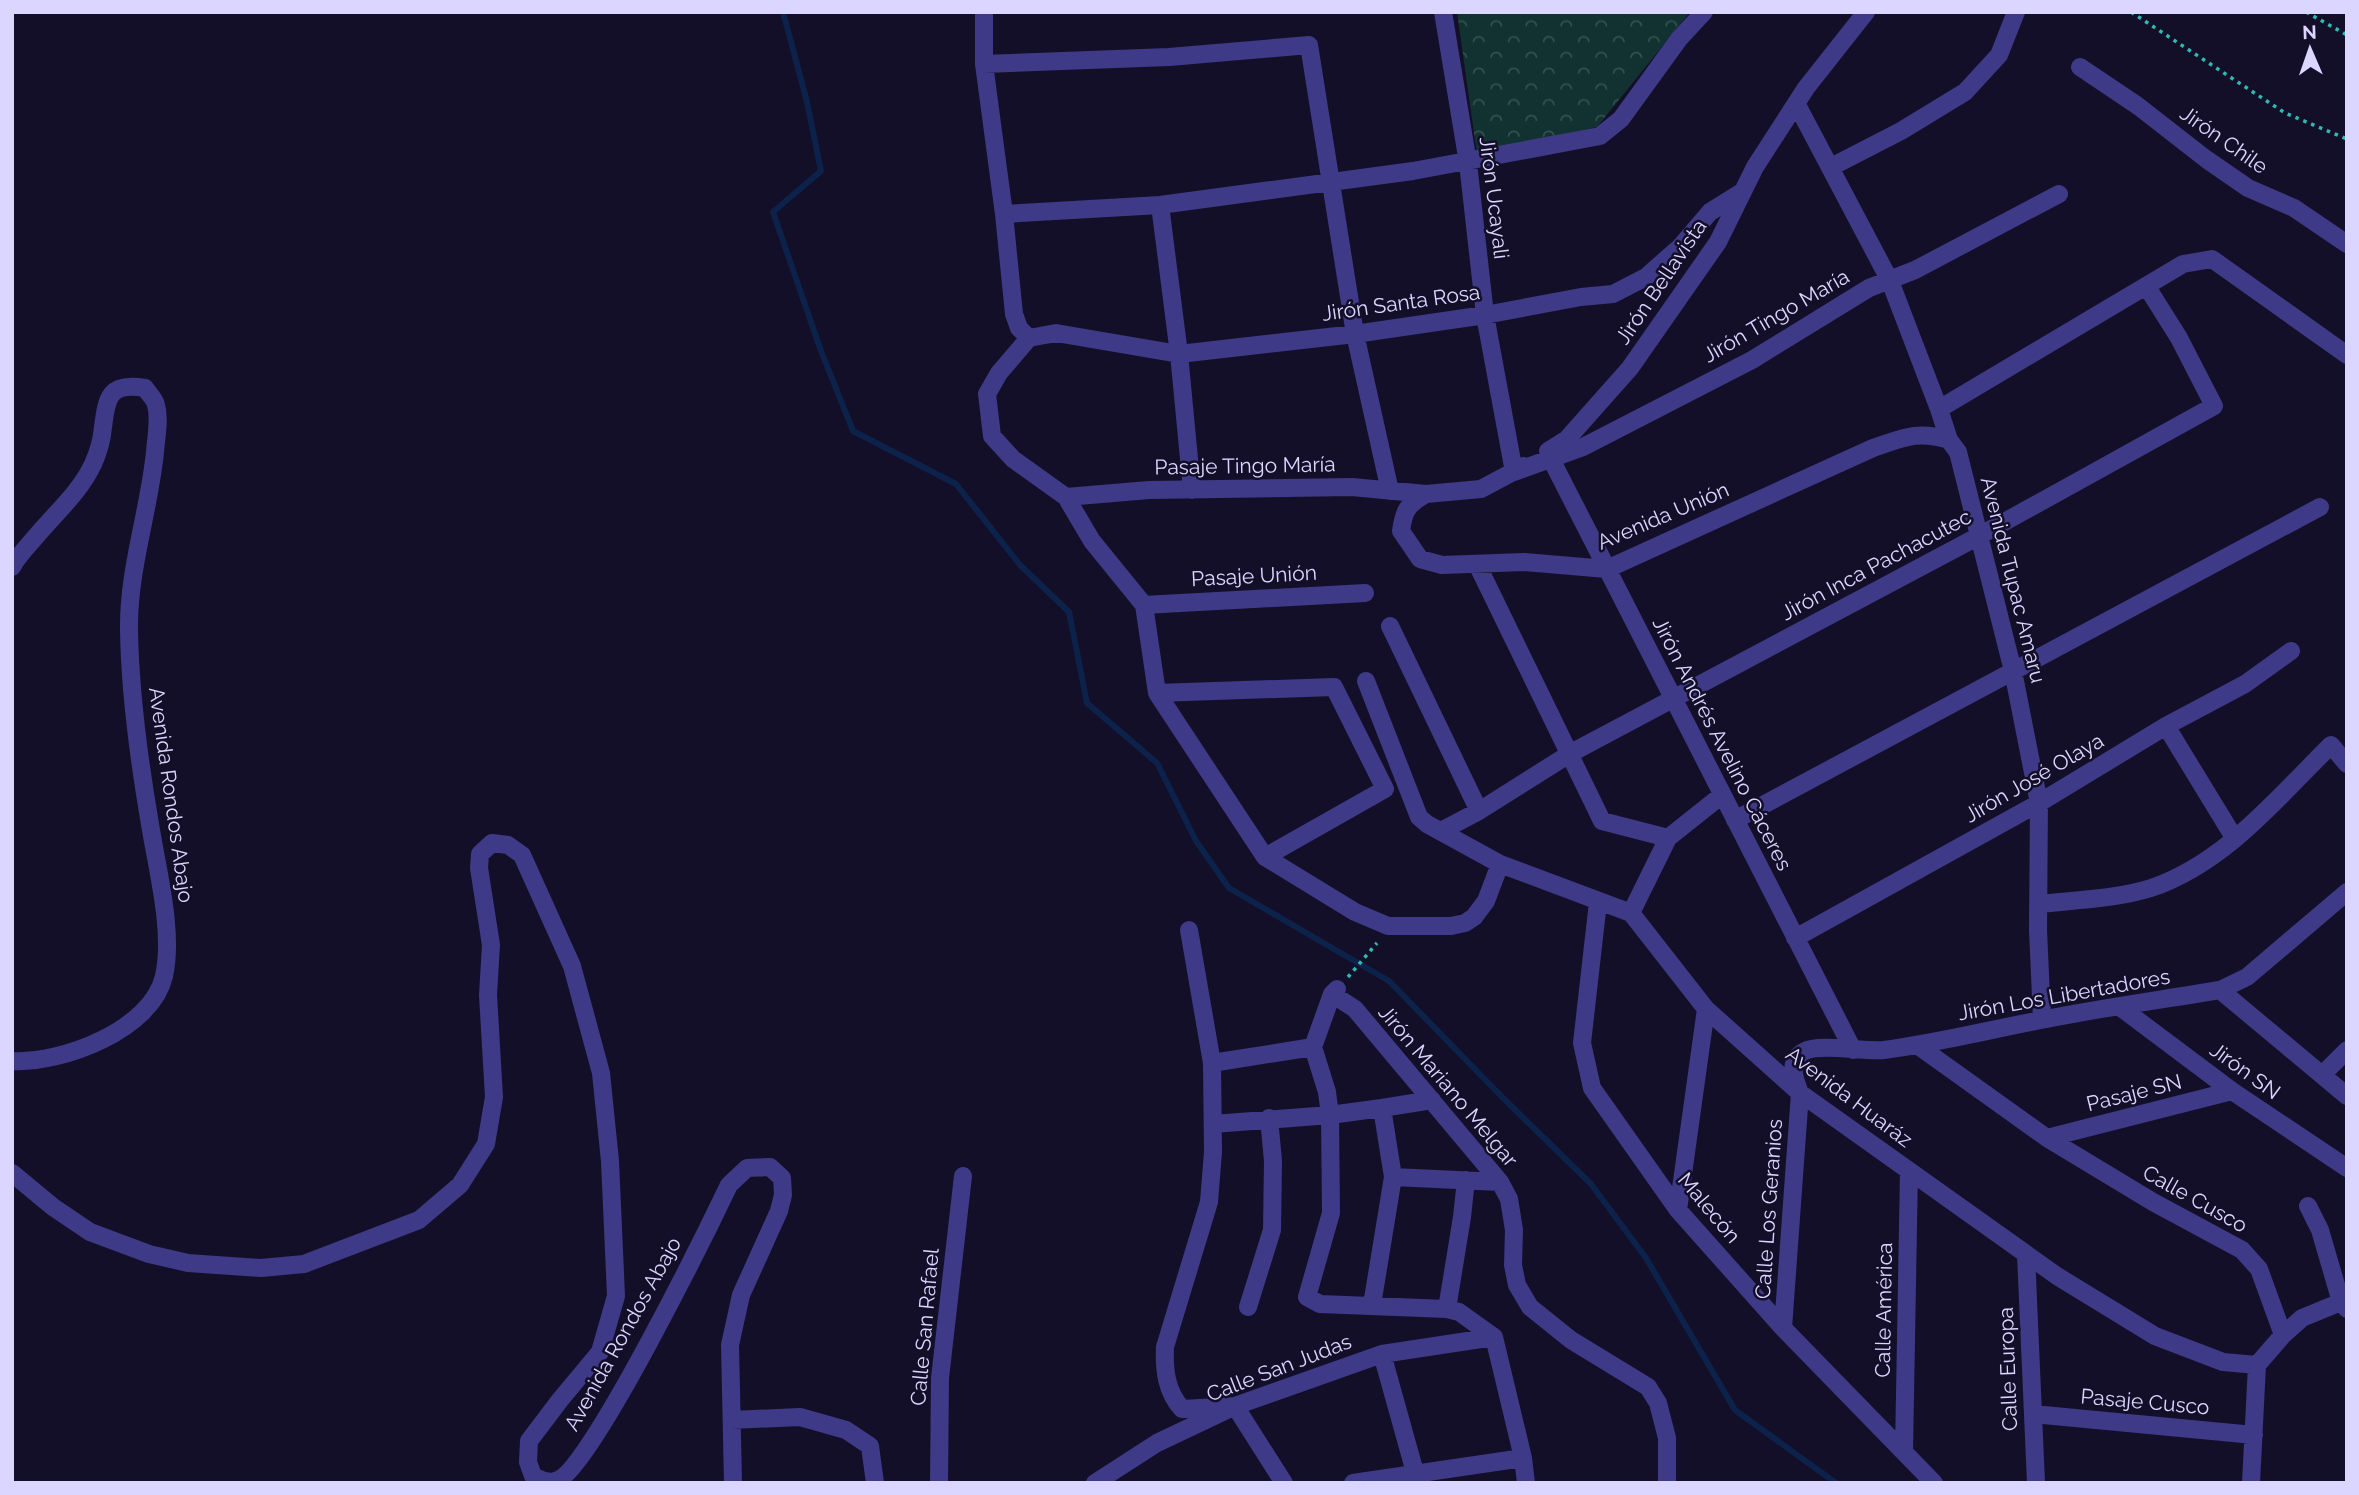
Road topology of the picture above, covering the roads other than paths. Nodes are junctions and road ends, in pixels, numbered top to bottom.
1 (984, 12) edge
2 (1443, 12) edge
3 (1704, 12) edge
4 (1866, 12) edge
5 (2016, 12) edge
6 (984, 64) junction
7 (2080, 67) dead end
8 (1796, 103) junction
9 (1468, 163) junction
10 (1831, 167) junction
11 (1330, 181) junction
12 (1742, 192) junction
13 (2059, 194) dead end
14 (1160, 205) junction
15 (1004, 214) junction
16 (2347, 244) edge
17 (1891, 282) junction
18 (2147, 288) junction
19 (1485, 315) junction
20 (1355, 334) junction
21 (1029, 338) junction
22 (1180, 354) junction
23 (2347, 355) edge
24 (1939, 409) junction
25 (1949, 440) junction
26 (1551, 459) junction
27 (1514, 472) junction
28 (1192, 490) junction
29 (1390, 491) junction
30 (1426, 494) junction
31 (1066, 496) junction
32 (2320, 507) dead end
33 (1979, 536) junction
34 (1476, 564) junction
35 (12, 567) edge
36 (1607, 569) junction
37 (1365, 593) dead end
38 (1144, 604) junction
39 (1390, 626) dead end
40 (2291, 651) dead end
41 (2012, 671) junction
42 (1366, 681) dead end
43 (1157, 693) junction
44 (1673, 699) junction
45 (2166, 726) junction
46 (1571, 753) junction
47 (2347, 764) edge
48 (1722, 795) junction
49 (2039, 803) junction
50 (1479, 811) junction
51 (1735, 820) junction
52 (1441, 831) junction
53 (1668, 838) junction
54 (2235, 839) junction
55 (1265, 856) junction
56 (1500, 864) junction
57 (2347, 892) edge
58 (1598, 902) junction
59 (2039, 904) junction
60 (1631, 913) junction
61 (1189, 930) dead end
62 (1796, 938) junction
63 (2220, 990) junction
64 (2120, 1007) junction
65 (1706, 1009) junction
66 (2042, 1019) junction
67 (1917, 1045) junction
68 (1313, 1047) junction
69 (1853, 1050) junction
70 (2347, 1050) edge
71 (12, 1061) edge
72 (1212, 1063) junction
73 (2322, 1075) junction
74 (2232, 1091) junction
75 (1800, 1093) junction
76 (2347, 1096) edge
77 (1432, 1100) junction
78 (1382, 1108) junction
79 (1330, 1115) junction
80 (1269, 1118) junction
81 (1213, 1124) junction
82 (2048, 1138) junction
83 (2347, 1168) edge
84 (1909, 1171) junction
85 (12, 1173) edge
86 (963, 1176) dead end
87 (1393, 1177) junction
88 (1466, 1180) junction
89 (1500, 1182) junction
90 (2308, 1206) dead end
91 (1678, 1210) junction
92 (2026, 1254) junction
93 (1372, 1305) junction
94 (2344, 1306) edge
95 (1248, 1307) dead end
96 (1447, 1308) junction
97 (1783, 1328) junction
98 (2283, 1335) junction
99 (1494, 1337) junction
100 (1382, 1354) junction
101 (2258, 1365) junction
102 (1235, 1406) junction
103 (2033, 1414) junction
104 (732, 1420) junction
105 (2253, 1435) junction
106 (1904, 1451) junction
107 (1523, 1458) junction
108 (1417, 1478) edge
109 (733, 1483) edge
110 (875, 1483) edge
111 (939, 1483) edge
112 (1095, 1483) edge
113 (1284, 1483) edge
114 (1353, 1483) edge
115 (1526, 1483) edge
116 (1667, 1483) edge
117 (1934, 1483) edge
118 (2036, 1483) edge
119 (2251, 1483) edge

1 - 6 street
2 - 9 street, Jirón Ucayali
3 - 9 street
4 - 8 street, Jirón Bellavista
5 - 10 street
6 - 11 street
6 - 15 street
7 - 16 street, Jirón Chile
8 - 10 street, Avenida Tupac Amaru
8 - 12 street, Jirón Bellavista
9 - 11 street
9 - 19 street, Jirón Ucayali
10 - 17 street, Avenida Tupac Amaru
11 - 14 street
11 - 20 street
12 - 19 street, Jirón Santa Rosa
12 - 27 street, Jirón Bellavista
13 - 17 street, Jirón Tingo María
14 - 15 street
14 - 22 street
15 - 21 street
17 - 24 street, Avenida Tupac Amaru
17 - 26 street, Jirón Tingo María
18 - 23 street
18 - 24 street
18 - 33 street, Jirón Inca Pachacutec
19 - 20 street, Jirón Santa Rosa
19 - 27 street, Jirón Ucayali
20 - 22 street, Jirón Santa Rosa
20 - 29 street
21 - 22 street, Jirón Santa Rosa
21 - 31 street
22 - 28 street
24 - 25 street, Avenida Tupac Amaru
25 - 33 street, Avenida Tupac Amaru
25 - 36 street, Avenida Unión
26 - 27 street, Jirón Tingo María
26 - 36 street, Jirón Andrés Avelino Cáceres
27 - 30 street, Jirón Bellavista
28 - 29 street, Pasaje Tingo María
28 - 31 street, Pasaje Tingo María
29 - 30 street, Pasaje Tingo María
30 - 34 street, Avenida Unión
31 - 38 street
32 - 41 street
33 - 41 street, Avenida Tupac Amaru
33 - 44 street, Jirón Inca Pachacutec
34 - 36 street, Avenida Unión
34 - 46 street
35 - 71 street, Avenida Rondos Abajo
36 - 44 street, Jirón Andrés Avelino Cáceres
37 - 38 street, Pasaje Unión
38 - 43 street
39 - 50 street
40 - 45 street, Jirón José Olaya
41 - 49 street, Avenida Tupac Amaru
41 - 51 street
42 - 52 street
43 - 55 street
43 - 55 street
44 - 46 street, Jirón Inca Pachacutec
44 - 48 street, Jirón Andrés Avelino Cáceres
45 - 49 street, Jirón José Olaya
45 - 54 street
46 - 50 street, Jirón Inca Pachacutec
46 - 53 street
47 - 54 street
48 - 51 street, Jirón Andrés Avelino Cáceres
48 - 53 street
49 - 59 street, Avenida Tupac Amaru
49 - 62 street, Jirón José Olaya
50 - 52 street, Jirón Inca Pachacutec
51 - 62 street, Jirón Andrés Avelino Cáceres
52 - 56 street
53 - 60 street
54 - 59 street
55 - 56 street
56 - 58 street
57 - 63 street, Jirón Los Libertadores
58 - 60 street
58 - 91 street, Malecón
59 - 66 street, Avenida Tupac Amaru
60 - 65 street, Avenida Huaráz
61 - 72 street
62 - 69 street, Jirón Andrés Avelino Cáceres
63 - 64 street, Jirón Los Libertadores
63 - 73 street
64 - 66 street, Jirón Los Libertadores
64 - 74 street, Jirón SN
65 - 75 street, Avenida Huaráz
65 - 91 street
66 - 67 street, Jirón Los Libertadores
67 - 69 street, Jirón Los Libertadores
67 - 82 street, Calle Cusco
68 - 72 street
68 - 77 street, Jirón Mariano Melgar
68 - 79 street
69 - 75 street, Jirón Los Libertadores
70 - 73 street
72 - 81 street
73 - 76 street
74 - 82 street, Pasaje SN
74 - 83 street, Jirón SN
75 - 84 street, Avenida Huaráz
75 - 97 street, Calle Los Geranios
77 - 78 street
77 - 89 street, Jirón Mariano Melgar
78 - 79 street
78 - 87 street
79 - 80 street
79 - 93 street
80 - 81 street
80 - 95 street
81 - 102 street
82 - 98 street, Calle Cusco
84 - 92 street, Avenida Huaráz
84 - 106 street, Calle América
85 - 104 street, Avenida Rondos Abajo
86 - 111 street, Calle San Rafael
87 - 88 street
87 - 93 street
88 - 89 street
88 - 96 street
89 - 116 street, Jirón Mariano Melgar
90 - 94 street
91 - 97 street, Malecón
92 - 101 street, Avenida Huaráz
92 - 103 street, Calle Europa
93 - 96 street
94 - 98 street
96 - 99 street
97 - 106 street, Malecón
98 - 101 street
99 - 100 street, Calle San Judas
99 - 107 street
100 - 102 street, Calle San Judas
100 - 108 street
101 - 105 street
102 - 112 street, Calle San Judas
102 - 113 street
103 - 105 street, Pasaje Cusco
103 - 118 street, Calle Europa
104 - 109 street, Avenida Rondos Abajo
104 - 110 street
105 - 119 street
106 - 117 street, Malecón
107 - 108 street
107 - 115 street
108 - 114 street

